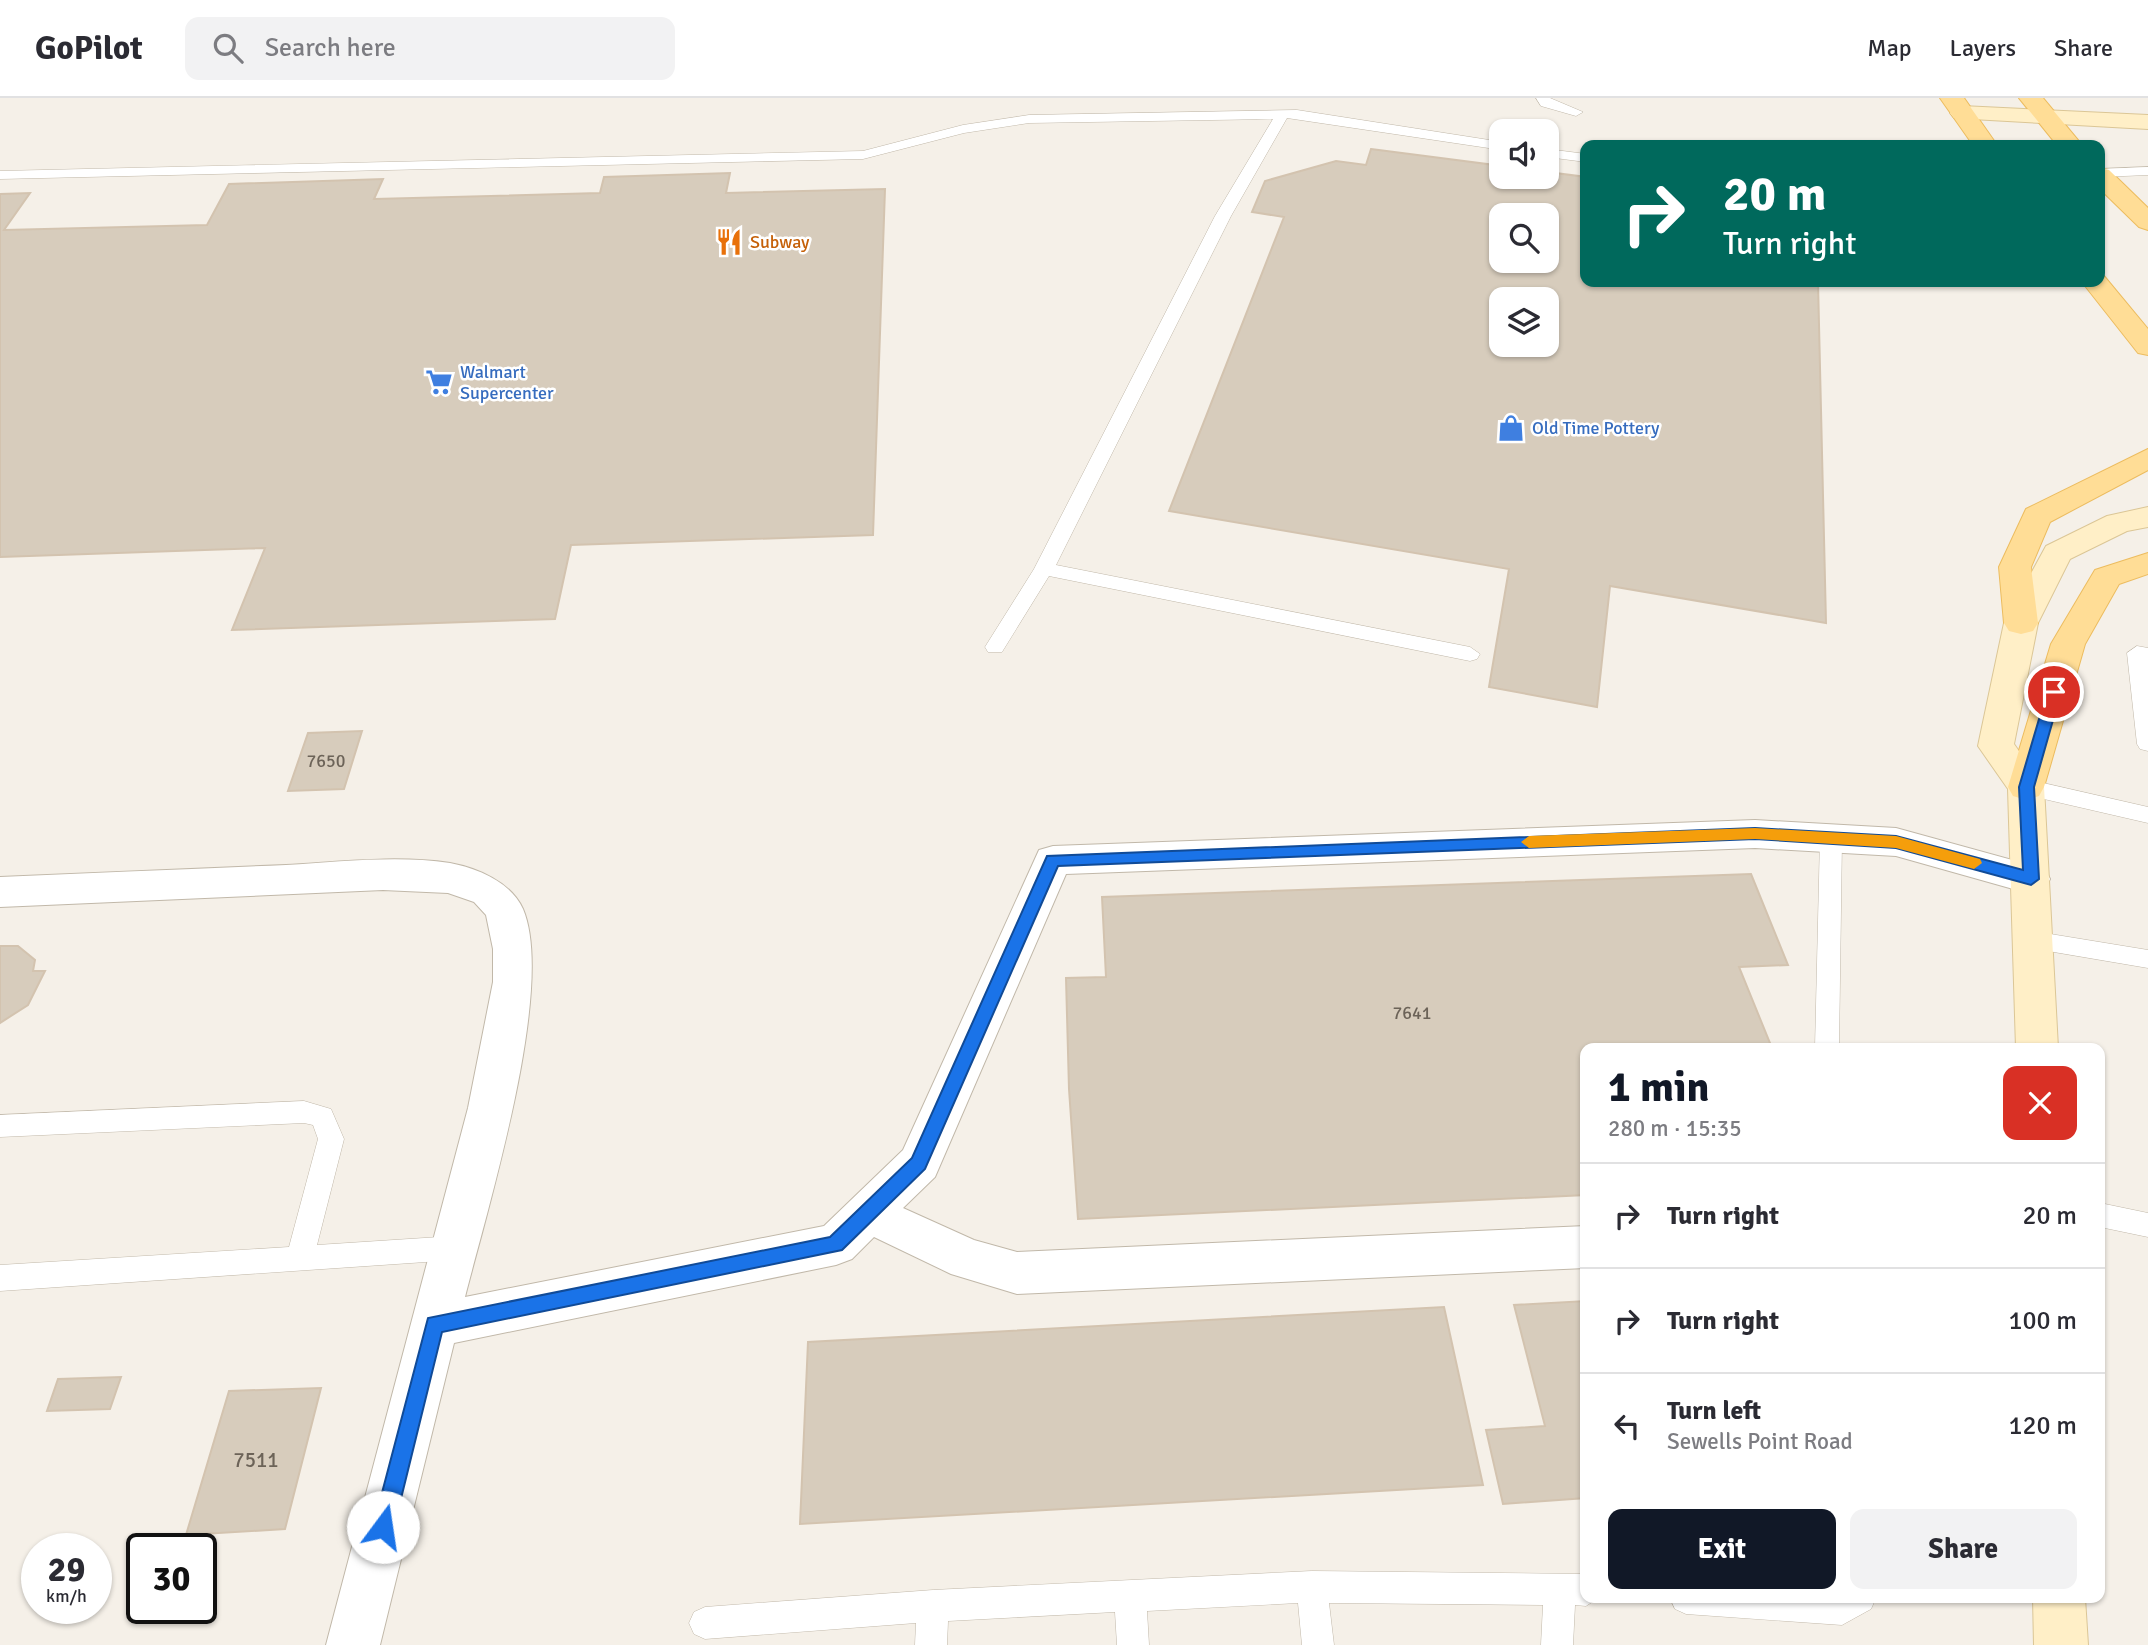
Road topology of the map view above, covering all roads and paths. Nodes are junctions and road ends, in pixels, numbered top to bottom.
1 (1543, 98) edge
2 (2031, 98) edge
3 (1957, 105) edge
4 (1576, 112) dead end
5 (1283, 114) junction
6 (2046, 117) junction
7 (2148, 122) edge
8 (1982, 140) edge
9 (2066, 140) edge
10 (1489, 144) edge
11 (1559, 155) edge
12 (1580, 157) edge
13 (2148, 171) edge
14 (2105, 174) edge
15 (0, 175) edge
16 (2105, 179) edge
17 (2148, 222) edge
18 (2099, 287) edge
19 (2148, 346) edge
20 (2148, 458) edge
21 (2148, 517) edge
22 (2148, 563) edge
23 (1044, 569) junction
24 (2021, 623) junction
25 (995, 647) dead end
26 (1470, 654) dead end
27 (2148, 655) edge
28 (2148, 744) edge
29 (2026, 787) junction
30 (2148, 815) edge
31 (1831, 838) junction
32 (2031, 879) junction
33 (0, 892) edge
34 (2032, 940) junction
35 (2148, 959) edge
36 (1826, 1043) edge
37 (2037, 1043) edge
38 (0, 1126) edge
39 (868, 1213) junction
40 (2105, 1216) edge
41 (2148, 1225) edge
42 (1580, 1247) edge
43 (455, 1248) junction
44 (300, 1258) junction
45 (0, 1278) edge
46 (435, 1325) junction
47 (1312, 1587) junction
48 (1573, 1589) edge
49 (1129, 1596) junction
50 (1757, 1603) edge
51 (1852, 1603) edge
52 (2059, 1603) edge
53 (933, 1606) junction
54 (705, 1623) dead end
55 (353, 1645) edge
56 (931, 1645) edge
57 (1133, 1645) edge
58 (1318, 1645) edge
59 (1557, 1645) edge
60 (2061, 1645) edge

1 - 4 lane
2 - 6 main road
3 - 6 main road
3 - 8 main road
5 - 10 lane
5 - 15 lane
5 - 23 lane
6 - 7 main road
6 - 9 main road
11 - 12 lane
13 - 14 lane
16 - 17 main road
18 - 19 main road
20 - 24 main road
21 - 24 main road
22 - 29 main road
23 - 25 lane
23 - 26 lane
24 - 29 main road
27 - 28 lane
29 - 30 lane
29 - 32 main road
31 - 32 street
31 - 36 lane
31 - 39 street
32 - 34 main road
33 - 43 street
34 - 35 lane
34 - 37 main road
38 - 44 lane
39 - 42 street
39 - 46 street
40 - 41 lane
43 - 44 lane
43 - 46 street
44 - 45 lane
46 - 55 street
47 - 48 lane
47 - 49 lane
47 - 58 lane
48 - 59 lane
49 - 53 lane
49 - 57 lane
50 - 51 lane
52 - 60 main road
53 - 54 lane
53 - 56 lane

